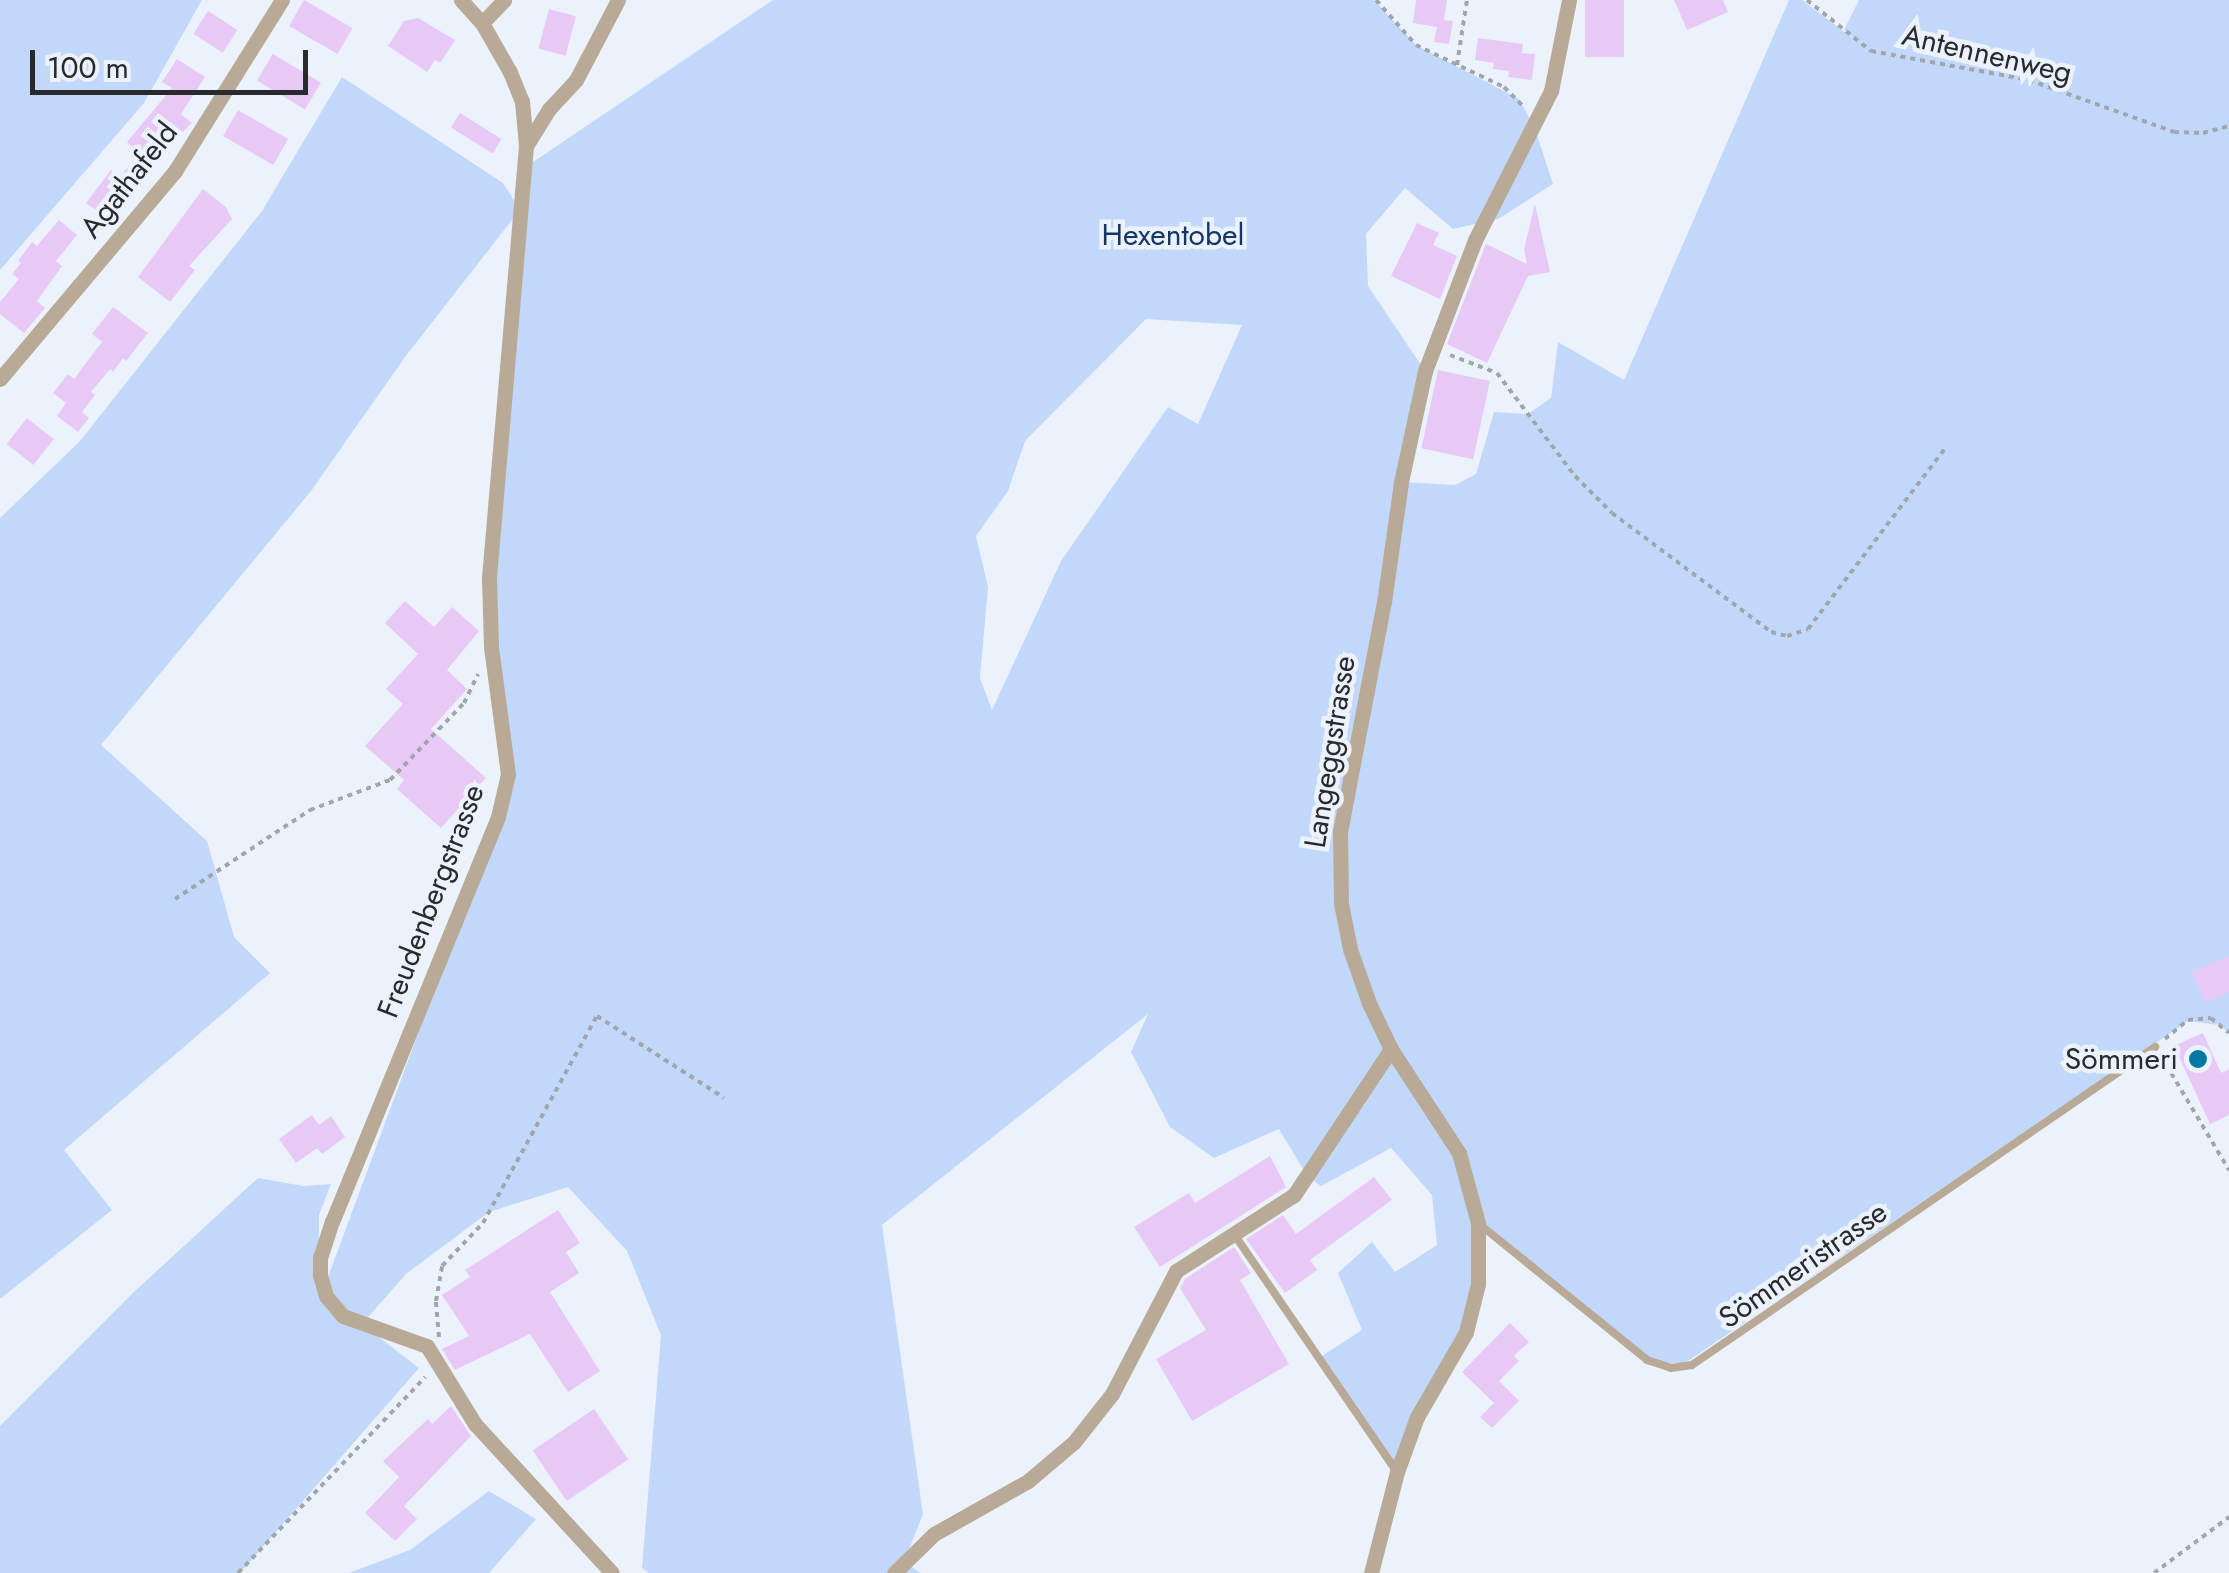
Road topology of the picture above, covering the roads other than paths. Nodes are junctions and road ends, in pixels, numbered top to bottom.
1 (282, 0) edge
2 (461, 0) edge
3 (504, 0) edge
4 (618, 0) edge
5 (1569, 0) edge
6 (482, 24) junction
7 (526, 146) junction
8 (0, 380) edge
9 (2155, 1047) road end
10 (1391, 1049) junction
11 (1478, 1223) junction
12 (1234, 1234) junction
13 (1397, 1472) junction
14 (612, 1573) edge
15 (894, 1573) edge
16 (1370, 1573) edge

1 - 8 street, Agathafeld
2 - 6 street, Freudenbergstrasse
3 - 6 street
4 - 7 street
5 - 10 street, Langeggstrasse
6 - 7 street, Freudenbergstrasse
7 - 14 street, Freudenbergstrasse
9 - 11 lane, Sömmeristrasse
10 - 11 street, Langeggstrasse
10 - 12 street
11 - 13 street, Langeggstrasse
12 - 13 lane
12 - 15 street
13 - 16 street, Langeggstrasse

